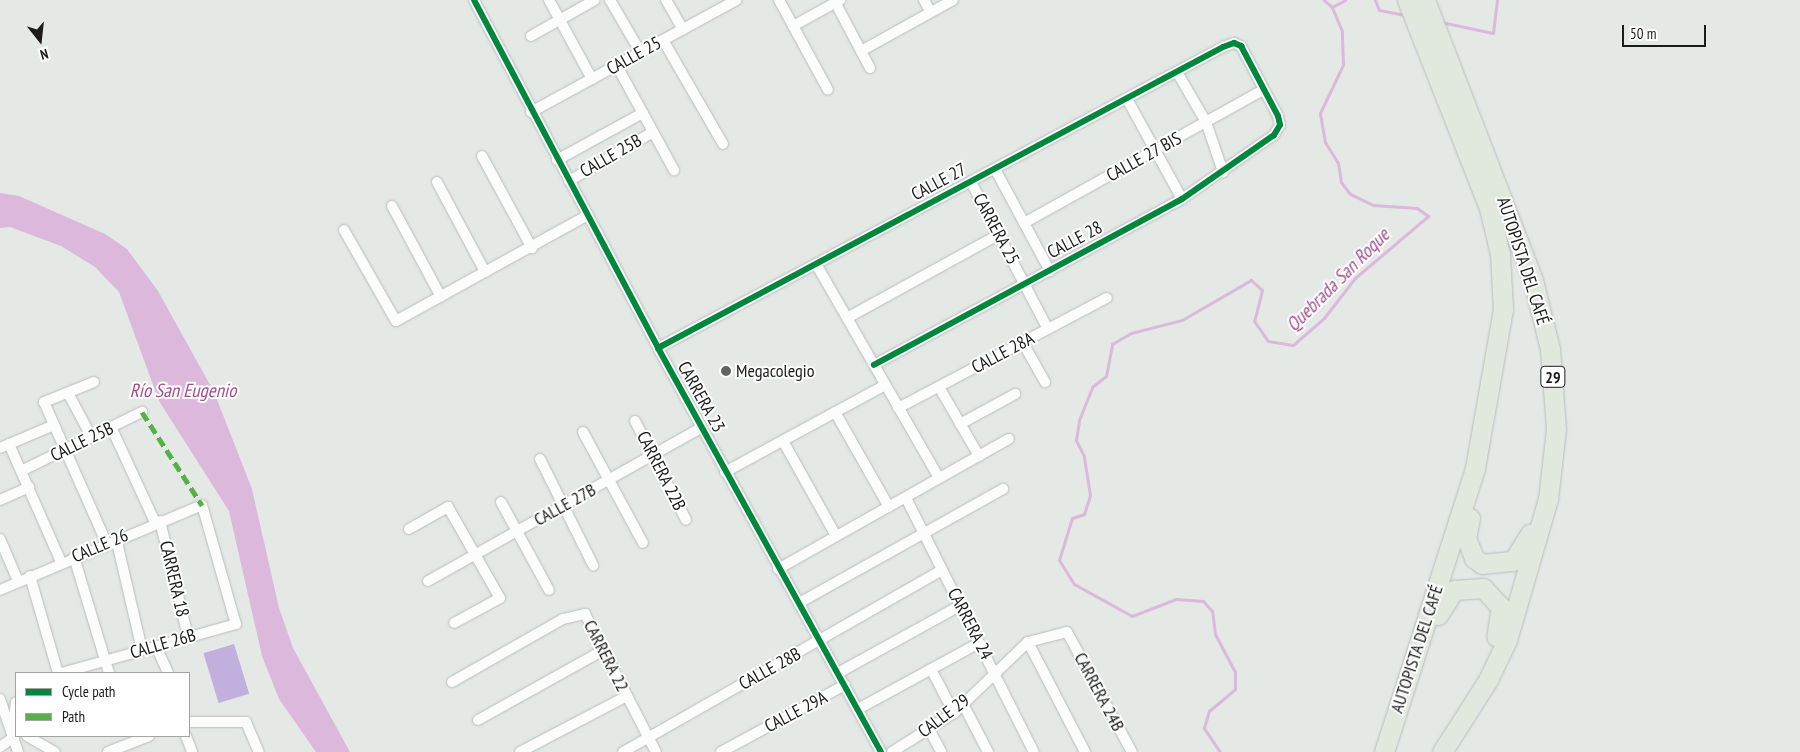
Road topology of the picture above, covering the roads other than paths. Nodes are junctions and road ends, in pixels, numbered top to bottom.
1 (474, 0) edge
2 (549, 0) edge
3 (595, 0) edge
4 (610, 0) edge
5 (666, 0) edge
6 (736, 0) edge
7 (779, 0) edge
8 (924, 0) edge
9 (953, 0) edge
10 (1407, 0) edge
11 (1425, 0) edge
12 (836, 1) edge
13 (930, 12) junction
14 (560, 19) junction
15 (793, 26) junction
16 (683, 29) junction
17 (531, 36) dead end
18 (663, 40) junction
19 (860, 51) junction
20 (641, 52) junction
21 (616, 66) junction
22 (870, 68) dead end
23 (1177, 72) junction
24 (592, 79) junction
25 (828, 90) dead end
26 (1263, 90) junction
27 (1127, 99) junction
28 (531, 112) junction
29 (643, 113) junction
30 (1206, 122) junction
31 (653, 132) junction
32 (723, 144) dead end
33 (1155, 150) junction
34 (482, 156) dead end
35 (557, 160) junction
36 (994, 169) junction
37 (674, 170) dead end
38 (1223, 172) junction
39 (569, 181) junction
40 (437, 182) dead end
41 (971, 182) junction
42 (1182, 199) junction
43 (392, 206) dead end
44 (588, 215) junction
45 (1024, 223) junction
46 (344, 230) dead end
47 (998, 235) junction
48 (532, 248) junction
49 (816, 264) junction
50 (1050, 271) junction
51 (485, 272) junction
52 (1026, 285) junction
53 (441, 297) junction
54 (1107, 298) dead end
55 (847, 318) junction
56 (1546, 328) junction
57 (1048, 329) junction
58 (1500, 332) junction
59 (1023, 343) junction
60 (658, 348) junction
61 (874, 365) junction
62 (94, 382) dead end
63 (1045, 382) dead end
64 (885, 385) junction
65 (939, 387) junction
66 (68, 393) junction
67 (1015, 394) dead end
68 (898, 408) junction
69 (142, 412) dead end
70 (835, 412) junction
71 (635, 421) dead end
72 (960, 424) junction
73 (54, 425) junction
74 (701, 428) junction
75 (112, 429) junction
76 (583, 432) dead end
77 (92, 438) junction
78 (1009, 439) dead end
79 (783, 441) junction
80 (4, 446) edge
81 (66, 451) junction
82 (653, 455) junction
83 (979, 456) junction
84 (540, 459) dead end
85 (21, 471) junction
86 (725, 472) junction
87 (939, 478) junction
88 (607, 481) junction
89 (29, 488) junction
90 (1004, 489) dead end
91 (906, 498) junction
92 (0, 500) edge
93 (501, 502) dead end
94 (563, 505) junction
95 (889, 507) junction
96 (686, 520) dead end
97 (158, 522) junction
98 (409, 529) dead end
99 (517, 532) junction
100 (924, 533) junction
101 (836, 536) junction
102 (116, 538) junction
103 (0, 539) edge
104 (106, 542) junction
105 (643, 544) dead end
106 (476, 554) junction
107 (74, 557) junction
108 (62, 562) junction
109 (593, 565) dead end
110 (778, 569) junction
111 (942, 570) junction
112 (30, 576) junction
113 (18, 581) junction
114 (428, 581) dead end
115 (0, 590) edge
116 (549, 590) dead end
117 (799, 603) junction
118 (960, 605) junction
119 (454, 623) dead end
120 (236, 624) joint
121 (1067, 632) joint
122 (188, 638) junction
123 (820, 641) junction
124 (979, 642) junction
125 (1028, 642) junction
126 (156, 646) junction
127 (142, 650) junction
128 (604, 650) junction
129 (104, 661) junction
130 (931, 669) junction
131 (58, 672) edge
132 (66, 672) edge
133 (109, 672) edge
134 (168, 672) edge
135 (838, 673) junction
136 (995, 673) junction
137 (452, 682) dead end
138 (845, 685) junction
139 (627, 696) junction
140 (0, 699) edge
141 (963, 704) junction
142 (858, 709) junction
143 (954, 713) junction
144 (15, 716) edge
145 (478, 720) dead end
146 (190, 722) edge
147 (929, 729) junction
148 (14, 731) edge
149 (15, 737) edge
150 (29, 737) edge
151 (147, 737) edge
152 (186, 737) edge
153 (648, 738) junction
154 (131, 744) edge
155 (0, 747) edge
156 (18, 752) edge
157 (55, 752) edge
158 (108, 752) edge
159 (192, 752) edge
160 (259, 752) edge
161 (520, 752) edge
162 (623, 752) edge
163 (656, 752) edge
164 (721, 752) edge
165 (881, 752) edge
166 (892, 752) edge
167 (941, 752) edge
168 (988, 752) edge
169 (1034, 752) edge
170 (1085, 752) edge
171 (1132, 752) edge
172 (1384, 752) edge
173 (1388, 752) edge
174 (1433, 752) edge
175 (1442, 752) edge

1 - 28 street, CARRERA 23
2 - 14 street
3 - 14 street
4 - 20 street
5 - 16 street
6 - 16 street, CALLE 25
7 - 15 street
8 - 13 street
9 - 13 street
10 - 58 highway, AUTOPISTA DEL CAFÉ
11 - 56 highway, AUTOPISTA DEL CAFÉ / 29
12 - 15 street
12 - 19 street
13 - 19 street
14 - 17 street
14 - 24 street
15 - 25 street
16 - 18 street, CALLE 25
18 - 20 street, CALLE 25
18 - 32 street
19 - 22 street
20 - 21 street, CALLE 25
21 - 24 street, CALLE 25
21 - 29 street
23 - 26 street, CALLE 27
23 - 27 street, CALLE 27
23 - 30 street
24 - 28 street, CALLE 25
26 - 30 street, CALLE 27 BIS
26 - 38 street, CALLE 28
27 - 33 street
27 - 36 street, CALLE 27
28 - 35 street, CARRERA 23
29 - 31 street
29 - 35 street
30 - 33 street, CALLE 27 BIS
30 - 38 street
31 - 37 street
31 - 39 street, CALLE 25B
33 - 42 street
33 - 45 street, CALLE 27 BIS
34 - 48 street
35 - 39 street, CARRERA 23
36 - 41 street, CALLE 27
36 - 45 street
38 - 42 street, CALLE 28
39 - 44 street, CARRERA 23
40 - 51 street
41 - 47 street, CARRERA 25
41 - 49 street, CALLE 27
42 - 50 street, CALLE 28
43 - 53 street
44 - 48 street
44 - 60 street, CARRERA 23
45 - 50 street
46 - 53 street
47 - 52 street, CARRERA 25
47 - 55 street
48 - 51 street
49 - 55 street
49 - 60 street, CALLE 27
50 - 52 street, CALLE 28
51 - 53 street
52 - 57 street, CARRERA 25
52 - 61 street, CALLE 28
54 - 57 street, CALLE 28A
55 - 61 street
56 - 58 highway
56 - 175 highway, AUTOPISTA DEL CAFÉ / 29
57 - 59 street, CALLE 28A
58 - 172 highway, AUTOPISTA DEL CAFÉ
59 - 63 street
59 - 65 street, CALLE 28A
60 - 74 street, CARRERA 23
61 - 64 street
62 - 66 street
64 - 68 street
64 - 70 street
65 - 68 street, CALLE 28A
65 - 72 street
66 - 73 street
66 - 77 street
67 - 72 street
68 - 87 street
69 - 75 street, CALLE 25B
70 - 79 street
70 - 95 street
71 - 82 street, CARRERA 22B
72 - 83 street
73 - 80 street
73 - 81 street
74 - 82 street, CALLE 27B
74 - 86 street, CARRERA 23
75 - 77 street, CALLE 25B
75 - 97 street, CARRERA 18
76 - 88 street
77 - 81 street, CALLE 25B
78 - 83 street
79 - 86 street
79 - 101 street
80 - 85 street
81 - 85 street, CALLE 25B
81 - 104 street
82 - 88 street, CALLE 27B
82 - 96 street, CARRERA 22B
83 - 87 street
84 - 94 street
85 - 89 street
86 - 110 street, CARRERA 23
87 - 91 street
88 - 94 street, CALLE 27B
88 - 105 street
89 - 92 street
89 - 108 street
90 - 100 street
91 - 95 street
91 - 100 street, CARRERA 24
93 - 99 street
94 - 99 street, CALLE 27B
94 - 109 street
95 - 101 street
97 - 102 street, CALLE 26
97 - 120 street, CALLE 26
97 - 122 street, CARRERA 18
98 - 106 street
99 - 106 street, CALLE 27B
99 - 116 street
100 - 111 street, CARRERA 24
100 - 117 street
101 - 110 street
102 - 104 street, CALLE 26
102 - 127 street
103 - 113 street
104 - 107 street, CALLE 26
106 - 114 street, CALLE 27B
106 - 119 street
107 - 108 street, CALLE 26
107 - 129 street
108 - 112 street, CALLE 26
110 - 117 street, CARRERA 23
111 - 118 street, CARRERA 24
111 - 123 street, CALLE 28B
112 - 113 street, CALLE 26
112 - 131 street
113 - 115 street, CALLE 26
117 - 123 street, CARRERA 23
118 - 124 street, CARRERA 24
118 - 135 street
120 - 122 street, CALLE 26B
121 - 125 street, CALLE 29
121 - 171 street, CARRERA 24B
122 - 126 street, CALLE 26B
123 - 135 street, CARRERA 23
123 - 153 street, CALLE 28B
124 - 130 street
124 - 136 street, CARRERA 24
125 - 136 street, CALLE 29
125 - 170 street
126 - 127 street, CALLE 26B
126 - 134 street
127 - 129 street, CALLE 26B
128 - 137 street, CARRERA 22
128 - 139 street, CARRERA 22
128 - 145 street
129 - 132 street, CALLE 26B
129 - 133 street
130 - 142 street
130 - 143 street
135 - 138 street, CARRERA 23
136 - 141 street, CALLE 29
136 - 169 street, CARRERA 24
138 - 142 street, CARRERA 23
138 - 164 street, CALLE 29A
139 - 153 street, CARRERA 22
139 - 161 street
140 - 148 street
141 - 143 street, CALLE 29
141 - 168 street
142 - 165 street, CARRERA 23
143 - 147 street, CALLE 29
144 - 148 street
146 - 160 street
147 - 166 street, CALLE 29
147 - 167 street
148 - 155 street
149 - 156 street
150 - 157 street
151 - 154 street
152 - 159 street
153 - 162 street, CALLE 28B
153 - 163 street, CARRERA 22
154 - 158 street
173 - 174 highway

